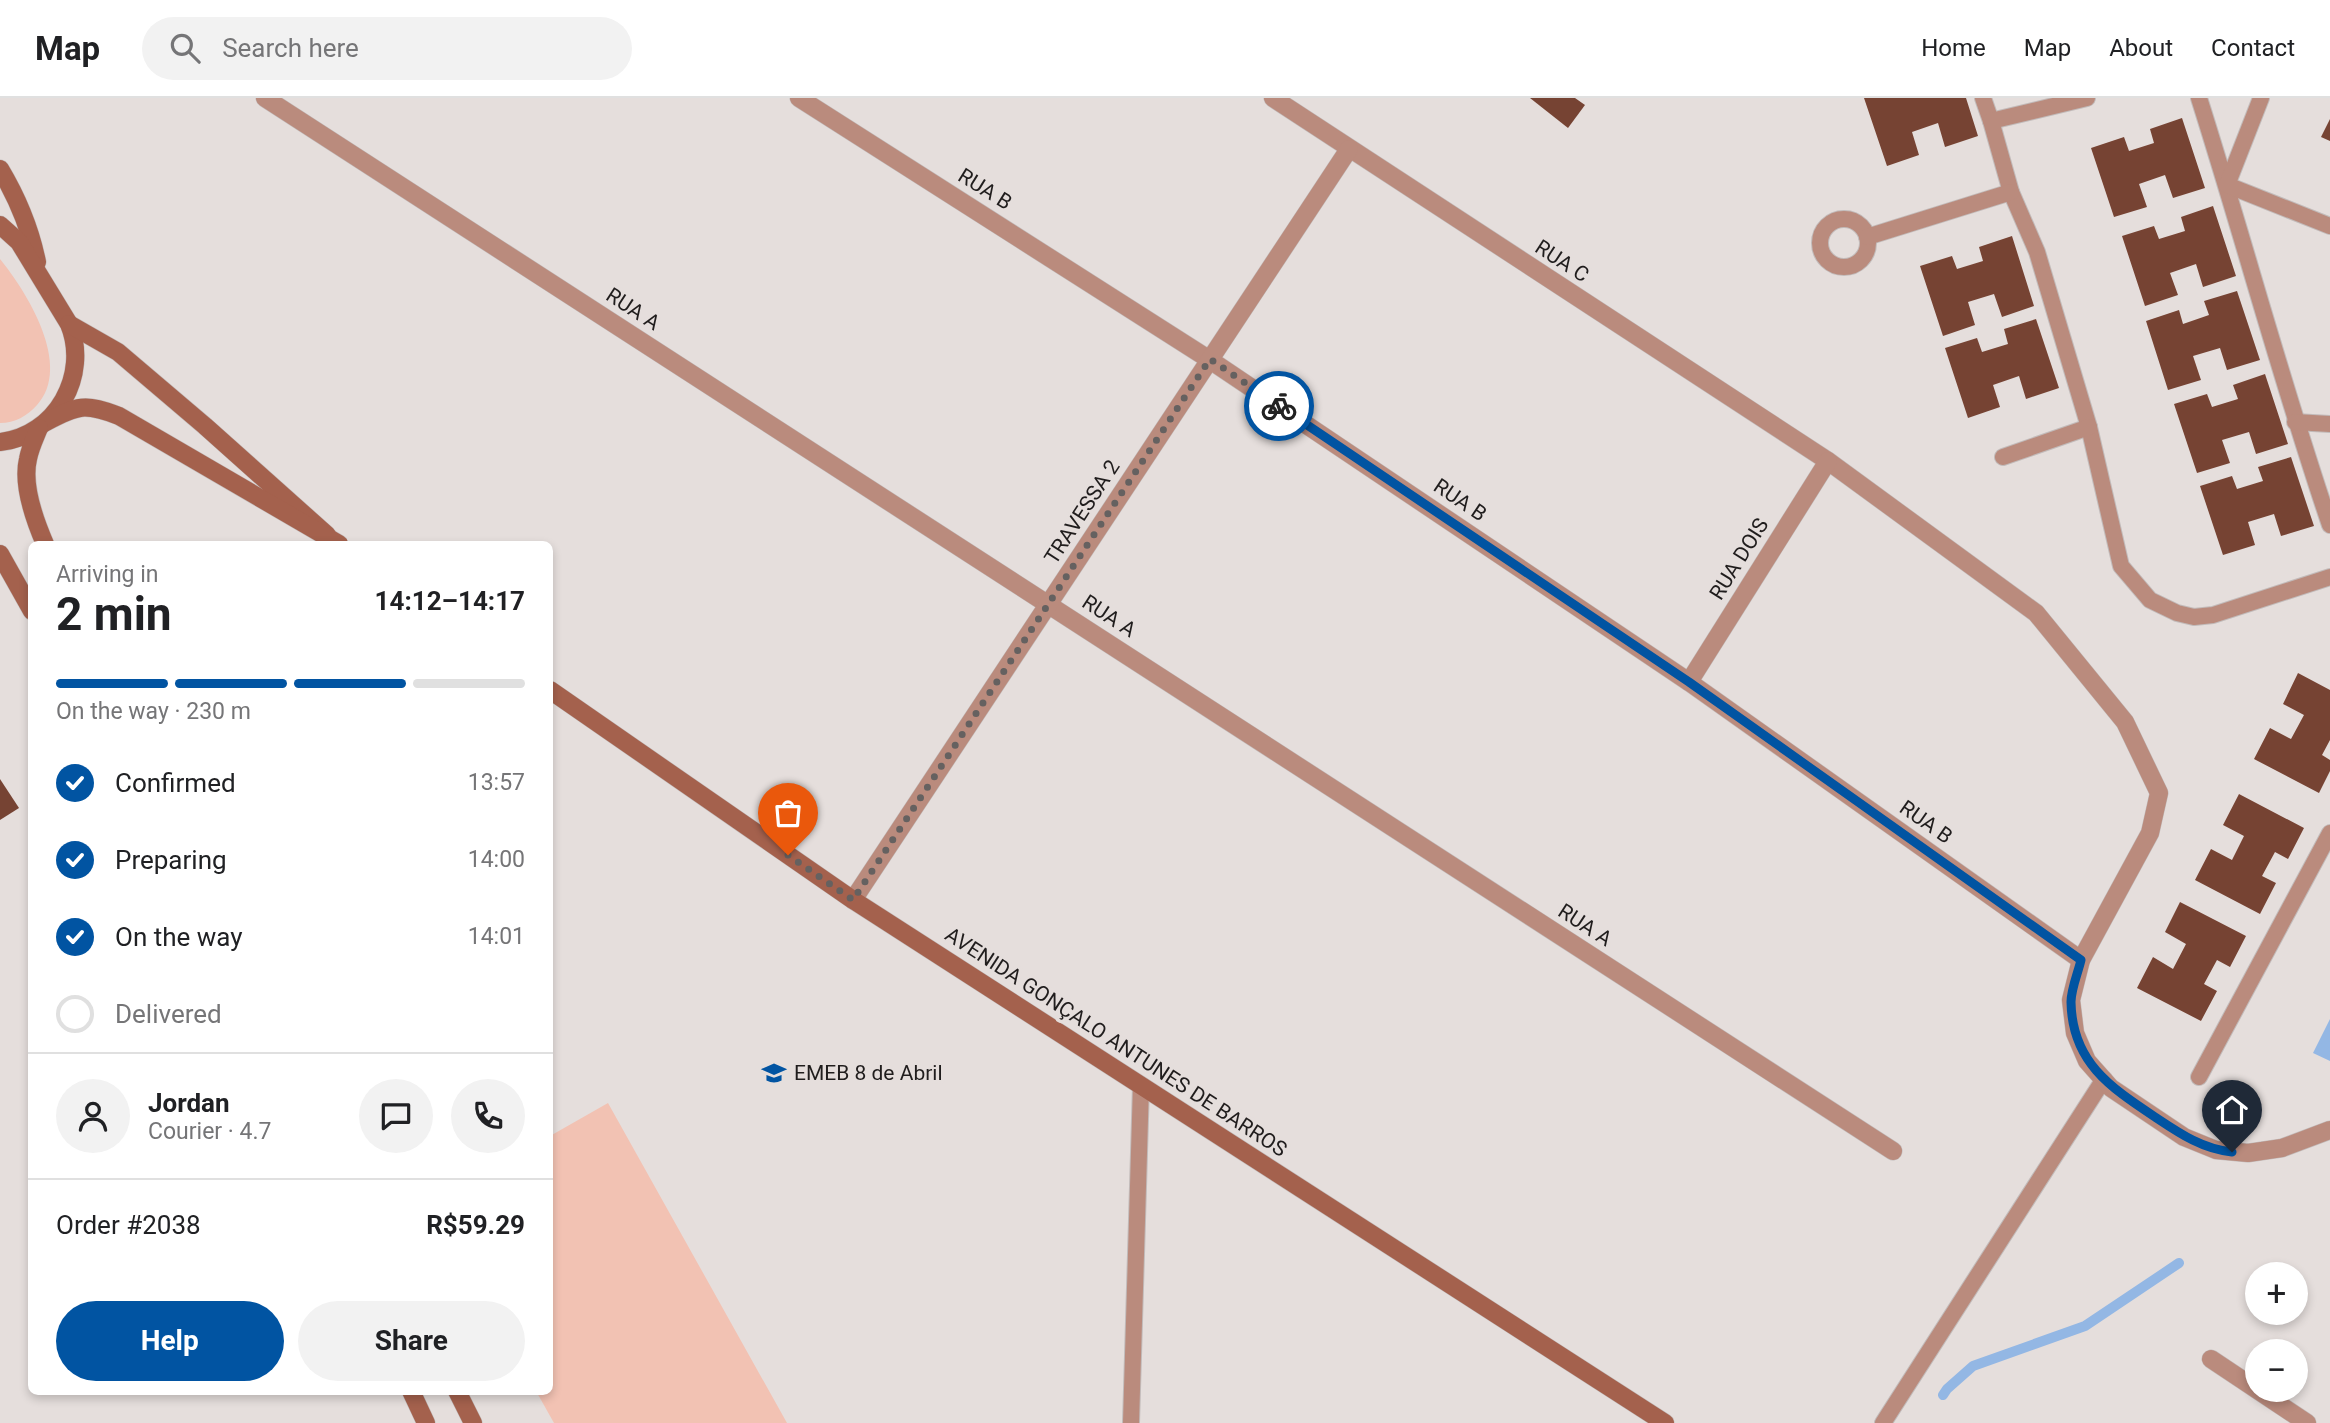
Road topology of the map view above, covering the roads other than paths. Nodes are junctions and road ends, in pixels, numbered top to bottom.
1 (265, 98) edge
2 (799, 98) edge
3 (1273, 98) edge
4 (1983, 98) edge
5 (2087, 98) edge
6 (2199, 98) edge
7 (2261, 98) edge
8 (1991, 121) junction
9 (1349, 149) junction
10 (0, 169) edge
11 (2227, 185) junction
12 (2011, 192) junction
13 (0, 225) edge
14 (2330, 226) edge
15 (1867, 237) dead end
16 (40, 276) junction
17 (69, 324) junction
18 (1210, 359) junction
19 (2295, 422) junction
20 (2330, 424) edge
21 (42, 425) junction
22 (2089, 427) junction
23 (0, 442) edge
24 (2003, 457) dead end
25 (1828, 461) junction
26 (2330, 524) edge
27 (333, 540) edge
28 (43, 541) edge
29 (0, 554) edge
30 (2330, 577) edge
31 (28, 604) edge
32 (1049, 604) junction
33 (1689, 682) junction
34 (553, 692) edge
35 (2330, 833) edge
36 (853, 900) junction
37 (2081, 960) junction
38 (2199, 1077) dead end
39 (2104, 1079) junction
40 (1141, 1084) junction
41 (2330, 1130) edge
42 (1893, 1151) dead end
43 (2211, 1360) dead end
44 (413, 1395) edge
45 (459, 1395) edge
46 (426, 1423) edge
47 (473, 1423) edge
48 (1131, 1423) edge
49 (1665, 1423) edge
50 (1883, 1423) edge
51 (2307, 1423) edge

1 - 32 street, RUA A
2 - 18 street, RUA B
3 - 9 street, RUA C
4 - 8 lane
5 - 8 lane
6 - 11 lane
7 - 11 lane
8 - 12 lane
9 - 18 street, TRAVESSA 2
9 - 25 street, RUA C
10 - 16 main road
11 - 14 lane
11 - 19 lane
12 - 15 lane
12 - 22 lane
13 - 16 main road
16 - 17 main road
17 - 21 main road
17 - 27 main road
18 - 32 street, TRAVESSA 2
18 - 33 street, RUA B
19 - 20 lane
19 - 26 lane
21 - 23 main road
21 - 27 main road
21 - 28 main road
22 - 24 lane
22 - 30 lane
25 - 33 street, RUA DOIS
25 - 37 street, RUA C
29 - 31 main road
32 - 36 street, TRAVESSA 2
32 - 42 street, RUA A
33 - 37 street, RUA B
34 - 36 main road, AVENIDA GONÇALO ANTUNES DE BARROS
35 - 38 lane
36 - 40 main road, AVENIDA GONÇALO ANTUNES DE BARROS
37 - 39 street, RUA C
39 - 41 street, RUA C
39 - 50 lane
40 - 48 lane
40 - 49 main road, AVENIDA GONÇALO ANTUNES DE BARROS
43 - 51 street
44 - 46 main road
45 - 47 main road

